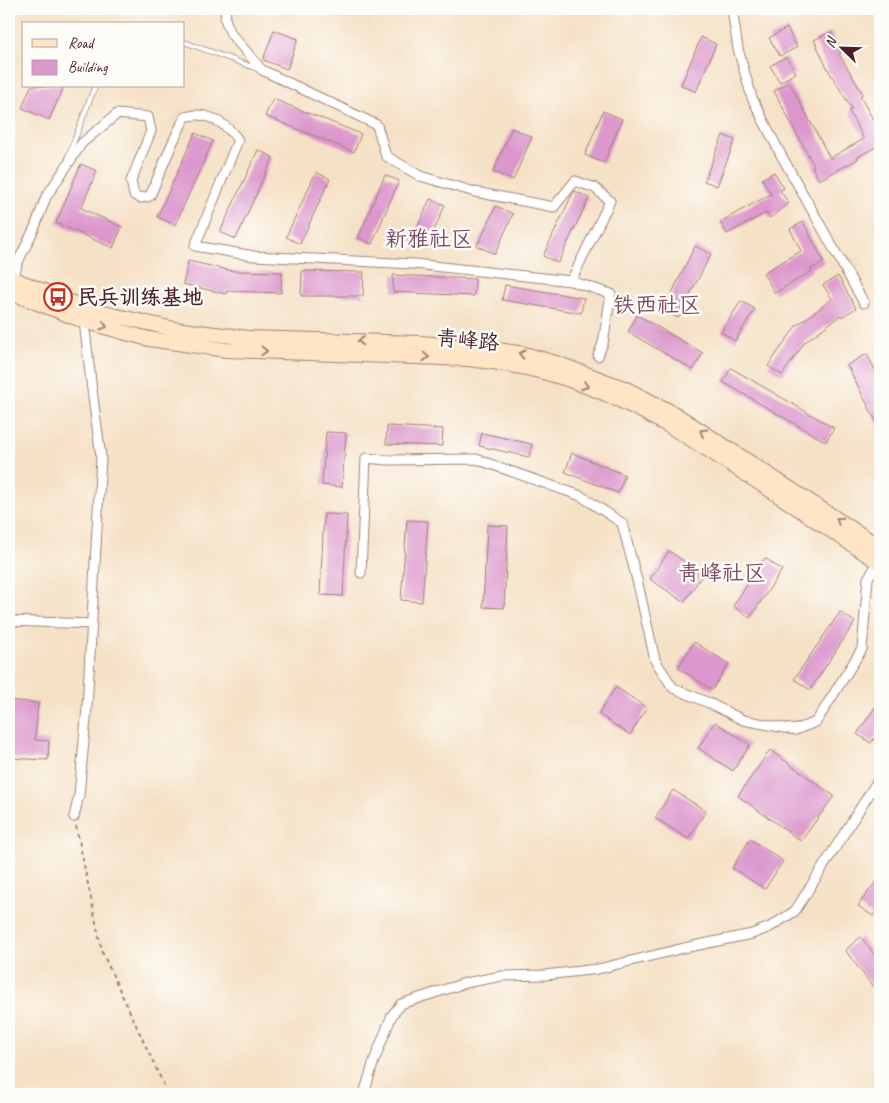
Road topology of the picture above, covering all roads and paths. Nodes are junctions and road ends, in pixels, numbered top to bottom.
1 (226, 9) edge
2 (732, 9) edge
3 (185, 42) edge
4 (262, 70) junction
5 (94, 88) edge
6 (65, 167) junction
7 (571, 281) junction
8 (10, 283) edge
9 (864, 303) dead end
10 (86, 314) junction
11 (598, 356) dead end
12 (880, 546) edge
13 (880, 562) edge
14 (361, 573) dead end
15 (9, 622) edge
16 (92, 624) junction
17 (880, 777) edge
18 (74, 817) joint
19 (168, 1094) edge
20 (364, 1094) edge

1 - 4 street
2 - 9 street
3 - 4 lane
4 - 7 street
5 - 6 lane
6 - 7 street
6 - 8 street
7 - 11 street
8 - 10 main road, 青峰路
12 -> 10 main road, 青峰路
10 -> 13 main road, 青峰路
10 - 16 street
13 - 14 street
15 - 16 street
16 - 18 street
17 - 20 street
18 - 19 path

